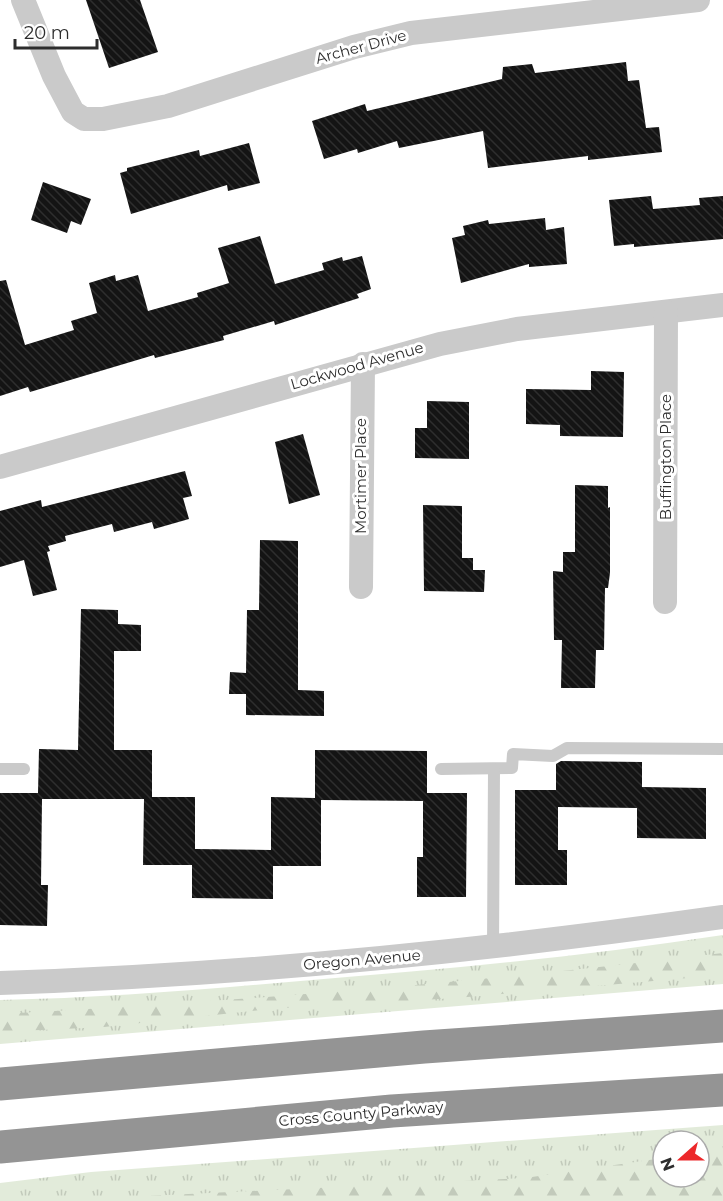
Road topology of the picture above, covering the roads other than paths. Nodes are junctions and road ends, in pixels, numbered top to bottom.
1 (22, 0) edge
2 (698, 0) edge
3 (723, 305) edge
4 (666, 312) junction
5 (363, 364) junction
6 (0, 467) edge
7 (361, 587) dead end
8 (665, 602) dead end
9 (723, 749) edge
10 (0, 769) edge
11 (24, 769) dead end
12 (441, 769) dead end
13 (494, 769) junction
14 (723, 917) edge
15 (494, 948) junction
16 (0, 983) edge
17 (723, 1026) edge
18 (0, 1084) edge
19 (723, 1090) edge
20 (0, 1147) edge

1 - 2 street, Archer Drive
3 - 4 street, Lockwood Avenue
4 - 5 street, Lockwood Avenue
4 - 8 street, Buffington Place
5 - 6 street, Lockwood Avenue
5 - 7 street, Mortimer Place
9 - 13 lane
10 - 11 lane
12 - 13 lane
13 - 15 lane
14 - 15 street, Oregon Avenue
15 - 16 street, Oregon Avenue
17 - 18 highway
19 - 20 highway, Cross County Parkway

